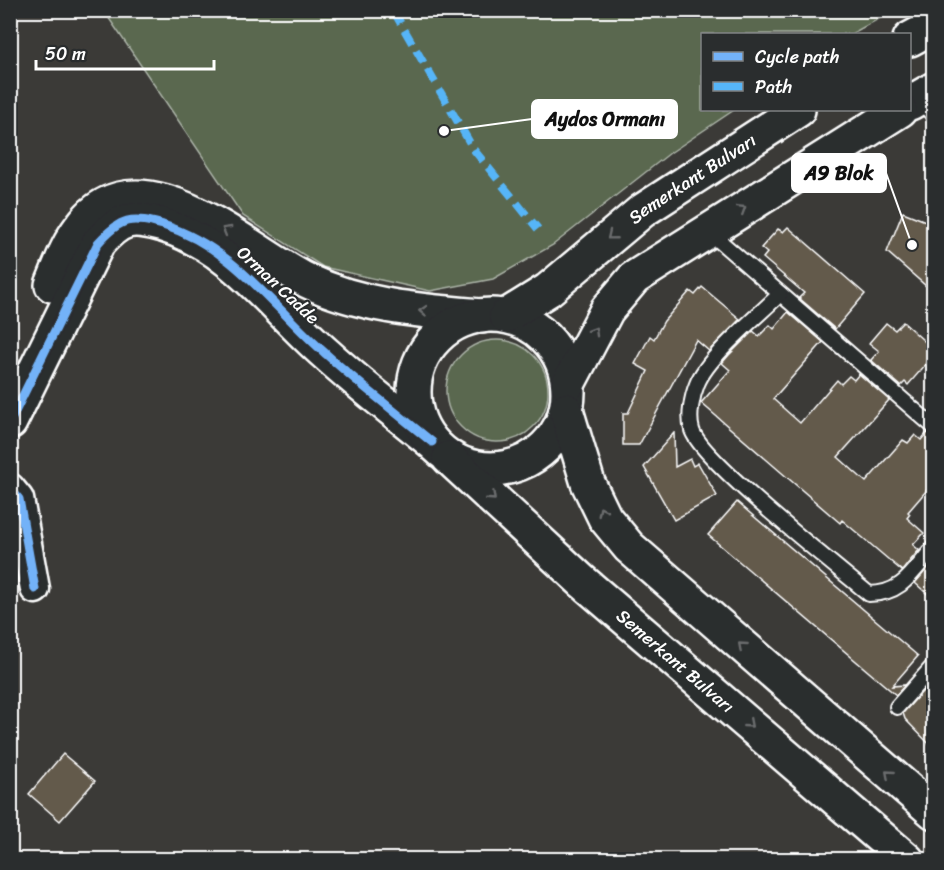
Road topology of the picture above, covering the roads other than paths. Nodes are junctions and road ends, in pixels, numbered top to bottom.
1 (933, 26) edge
2 (911, 38) edge
3 (796, 111) edge
4 (906, 111) edge
5 (708, 231) junction
6 (80, 251) junction
7 (780, 294) junction
8 (494, 316) junction
9 (10, 374) edge
10 (567, 397) junction
11 (10, 422) edge
12 (933, 427) edge
13 (441, 450) junction
14 (10, 488) edge
15 (933, 547) edge
16 (35, 589) dead end
17 (933, 665) edge
18 (897, 707) dead end
19 (933, 812) edge
20 (907, 860) edge

1 - 2 main road
3 -> 8 main road, Semerkant Bulvarı
5 -> 4 main road
5 - 7 lane
10 -> 5 main road
8 -> 6 main road, Orman Cadde
6 - 9 main road
6 - 11 main road
6 - 13 main road, Orman Cadde
7 - 12 lane
7 - 15 lane
8 - 10 main road
8 - 13 main road
10 - 13 main road
19 -> 10 main road
13 -> 20 main road, Semerkant Bulvarı
14 - 16 street
17 - 18 lane

